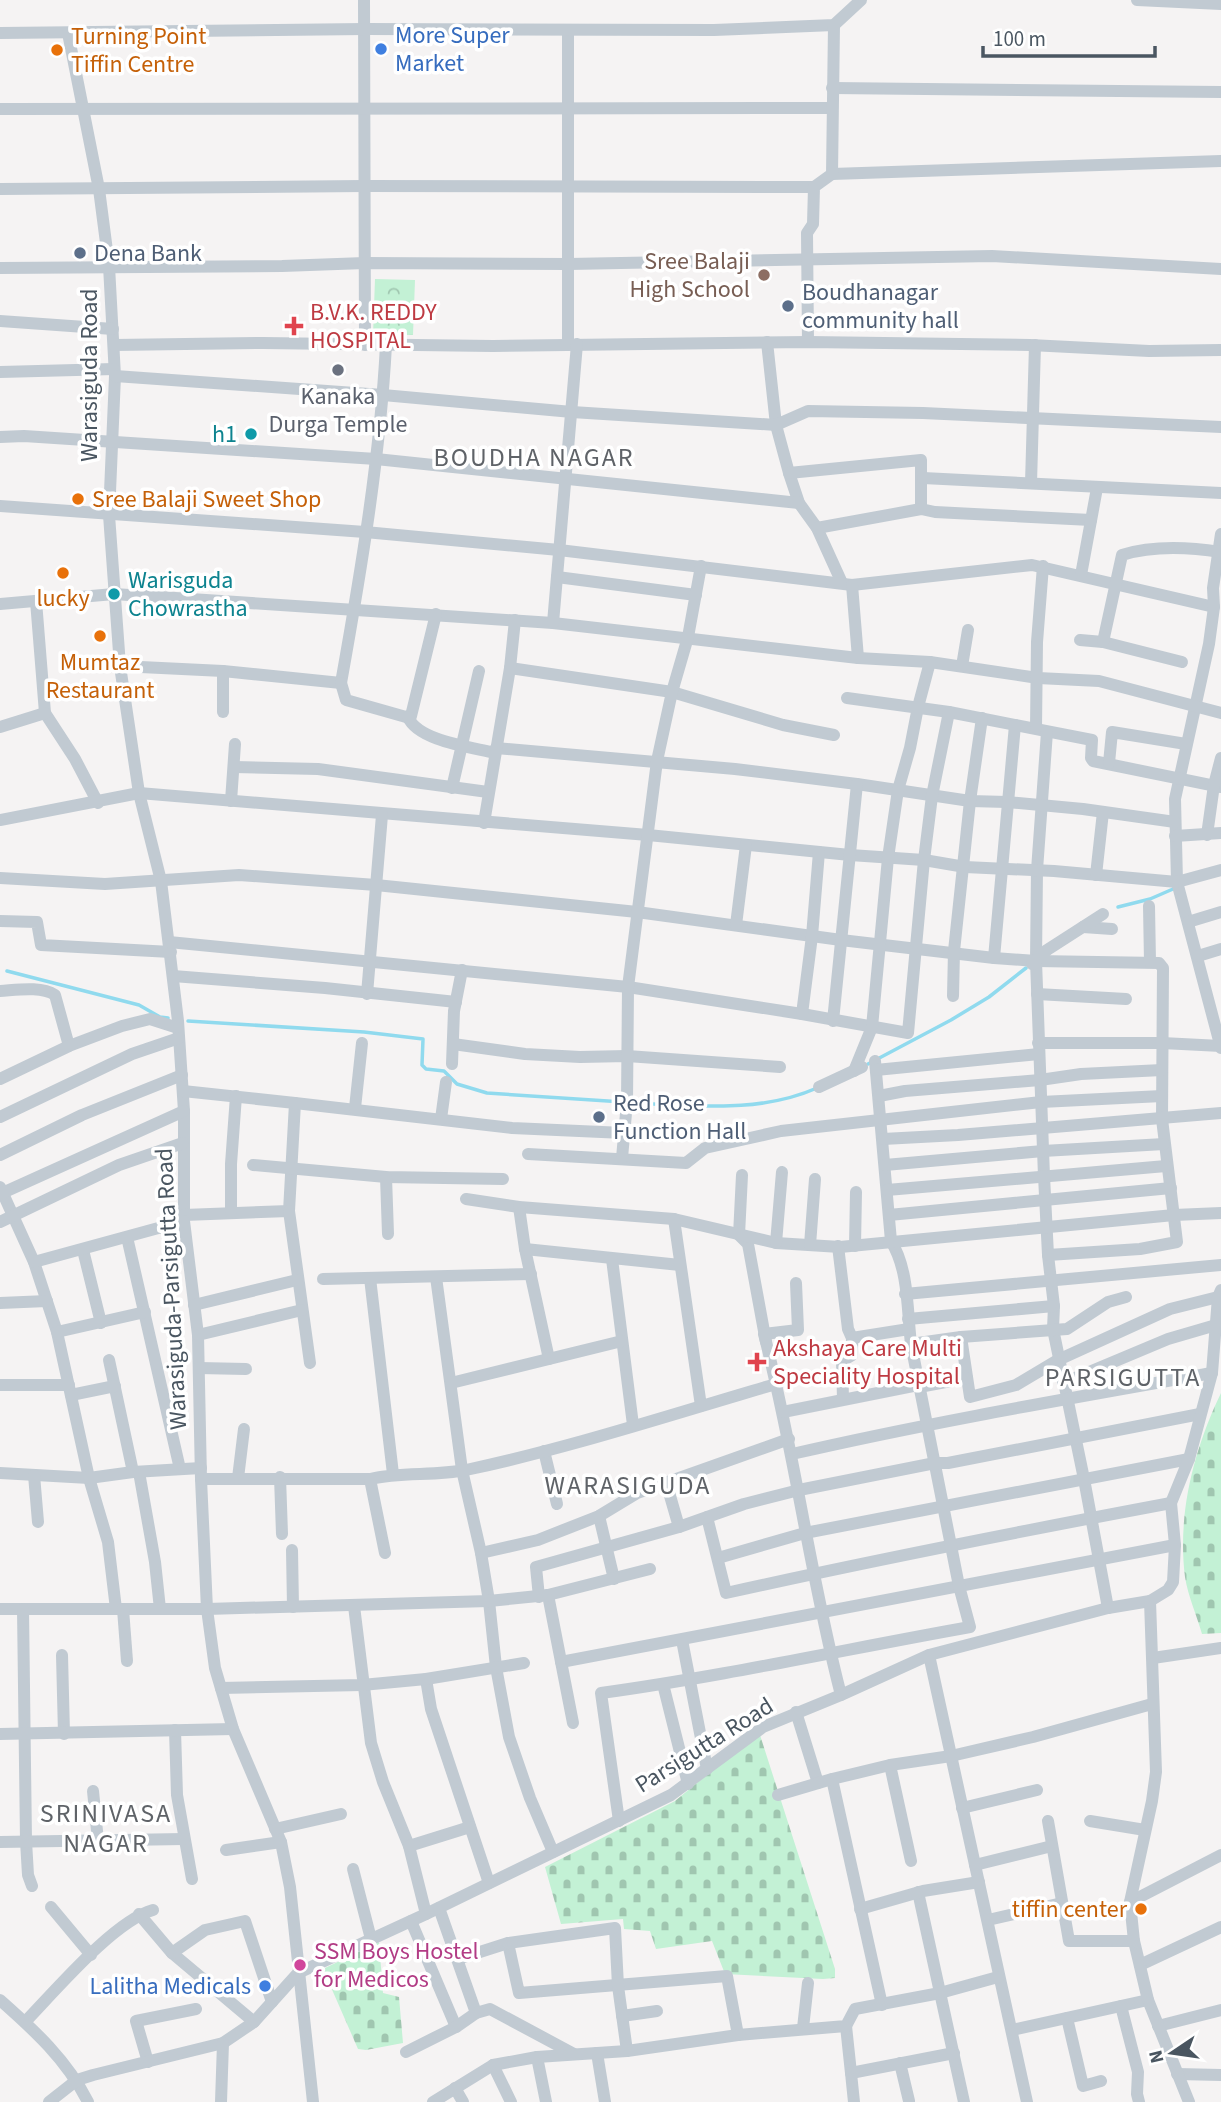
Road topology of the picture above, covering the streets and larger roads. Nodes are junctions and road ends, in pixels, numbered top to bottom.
1 (363, 0) edge
2 (861, 0) edge
3 (1137, 0) edge
4 (1221, 4) edge
5 (834, 25) junction
6 (365, 29) junction
7 (568, 31) junction
8 (0, 33) edge
9 (68, 33) junction
10 (832, 88) junction
11 (1221, 92) edge
12 (82, 108) junction
13 (365, 108) junction
14 (567, 108) junction
15 (832, 108) junction
16 (0, 109) edge
17 (1221, 161) edge
18 (832, 174) junction
19 (364, 186) junction
20 (568, 186) junction
21 (814, 187) junction
22 (0, 189) edge
23 (99, 189) junction
24 (806, 260) junction
25 (365, 262) junction
26 (569, 264) junction
27 (109, 266) junction
28 (0, 268) edge
29 (1221, 269) edge
30 (0, 321) edge
31 (113, 329) junction
32 (767, 342) junction
33 (808, 342) junction
34 (572, 344) junction
35 (114, 345) junction
36 (365, 345) junction
37 (386, 345) junction
38 (1035, 345) junction
39 (1221, 350) edge
40 (0, 372) edge
41 (114, 373) junction
42 (383, 395) junction
43 (572, 412) junction
44 (1035, 418) junction
45 (776, 425) junction
46 (1221, 427) edge
47 (0, 437) edge
48 (112, 443) junction
49 (376, 459) junction
50 (789, 473) junction
51 (565, 478) junction
52 (923, 478) junction
53 (1031, 483) junction
54 (1097, 488) junction
55 (1221, 493) edge
56 (799, 503) junction
57 (0, 506) edge
58 (921, 509) junction
59 (109, 514) junction
60 (1091, 520) junction
61 (817, 528) junction
62 (365, 533) junction
63 (1221, 534) edge
64 (559, 550) junction
65 (1220, 551) edge
66 (701, 566) junction
67 (1043, 566) junction
68 (1081, 575) junction
69 (557, 578) junction
70 (847, 584) junction
71 (1116, 584) junction
72 (114, 594) junction
73 (696, 596) junction
74 (36, 601) junction
75 (0, 604) edge
76 (1214, 607) junction
77 (355, 608) junction
78 (436, 614) junction
79 (514, 620) junction
80 (553, 623) junction
81 (968, 630) dead end
82 (688, 637) junction
83 (1080, 640) dead end
84 (1103, 642) junction
85 (1215, 645) edge
86 (858, 658) junction
87 (930, 662) junction
88 (1182, 662) dead end
89 (120, 666) junction
90 (962, 666) junction
91 (510, 668) junction
92 (223, 671) junction
93 (479, 671) dead end
94 (1038, 678) junction
95 (341, 682) junction
96 (672, 692) junction
97 (847, 698) dead end
98 (1195, 706) junction
99 (918, 707) junction
100 (223, 712) dead end
101 (949, 712) junction
102 (45, 713) junction
103 (1221, 713) edge
104 (408, 717) junction
105 (982, 718) junction
106 (1015, 725) junction
107 (0, 727) edge
108 (1042, 730) junction
109 (834, 735) dead end
110 (235, 744) dead end
111 (1186, 744) junction
112 (461, 745) junction
113 (495, 750) junction
114 (1221, 758) edge
115 (657, 761) junction
116 (1108, 764) junction
117 (234, 767) junction
118 (1178, 779) junction
119 (857, 784) junction
120 (1218, 786) edge
121 (452, 788) junction
122 (898, 790) junction
123 (488, 792) junction
124 (139, 793) junction
125 (932, 796) junction
126 (231, 800) junction
127 (970, 801) junction
128 (1007, 802) junction
129 (98, 803) junction
130 (1041, 805) junction
131 (1104, 812) junction
132 (382, 815) junction
133 (0, 820) edge
134 (484, 822) junction
135 (1175, 822) junction
136 (1221, 833) edge
137 (648, 835) junction
138 (1207, 835) junction
139 (1175, 836) junction
140 (746, 845) junction
141 (819, 852) junction
142 (850, 855) junction
143 (888, 858) junction
144 (924, 860) junction
145 (965, 867) junction
146 (1001, 868) junction
147 (1037, 870) junction
148 (1221, 870) edge
149 (1097, 875) junction
150 (0, 878) edge
151 (160, 881) junction
152 (1177, 882) junction
153 (376, 885) junction
154 (1149, 906) dead end
155 (637, 912) junction
156 (1221, 912) edge
157 (1103, 914) dead end
158 (0, 920) edge
159 (1188, 922) junction
160 (736, 925) junction
161 (1083, 927) junction
162 (1112, 929) dead end
163 (812, 936) junction
164 (841, 940) junction
165 (880, 944) junction
166 (170, 947) junction
167 (915, 948) junction
168 (1221, 949) edge
169 (954, 951) junction
170 (1198, 956) junction
171 (994, 958) junction
172 (370, 960) junction
173 (1150, 962) junction
174 (1031, 965) junction
175 (462, 970) junction
176 (173, 976) junction
177 (628, 987) junction
178 (0, 991) edge
179 (367, 994) junction
180 (1037, 994) junction
181 (953, 996) dead end
182 (1126, 999) dead end
183 (1215, 999) edge
184 (456, 1002) junction
185 (802, 1014) junction
186 (833, 1021) junction
187 (872, 1027) junction
188 (178, 1033) junction
189 (1220, 1040) edge
190 (362, 1043) dead end
191 (1162, 1043) junction
192 (453, 1044) junction
193 (69, 1045) junction
194 (1039, 1048) junction
195 (628, 1056) junction
196 (452, 1064) dead end
197 (873, 1065) junction
198 (780, 1067) dead end
199 (1162, 1070) junction
200 (854, 1071) junction
201 (182, 1076) junction
202 (0, 1079) edge
203 (1040, 1080) junction
204 (446, 1082) dead end
205 (818, 1087) dead end
206 (183, 1091) junction
207 (236, 1096) junction
208 (879, 1096) junction
209 (1162, 1096) junction
210 (295, 1102) junction
211 (1041, 1102) junction
212 (355, 1108) junction
213 (184, 1111) junction
214 (1221, 1113) edge
215 (0, 1117) edge
216 (881, 1118) junction
217 (441, 1119) junction
218 (1162, 1119) junction
219 (1042, 1128) junction
220 (624, 1133) junction
221 (883, 1139) junction
222 (183, 1143) junction
223 (1164, 1144) junction
224 (1043, 1151) junction
225 (528, 1154) dead end
226 (0, 1155) edge
227 (622, 1158) junction
228 (253, 1165) dead end
229 (885, 1165) junction
230 (1166, 1166) junction
231 (292, 1169) junction
232 (782, 1172) dead end
233 (742, 1175) dead end
234 (1044, 1176) junction
235 (386, 1177) junction
236 (503, 1179) dead end
237 (815, 1179) dead end
238 (1171, 1188) junction
239 (887, 1189) junction
240 (1, 1191) edge
241 (856, 1192) dead end
242 (466, 1199) dead end
243 (1046, 1201) junction
244 (519, 1207) junction
245 (289, 1211) junction
246 (231, 1212) junction
247 (1221, 1213) edge
248 (13, 1214) junction
249 (1174, 1214) junction
250 (888, 1215) junction
251 (184, 1218) junction
252 (674, 1219) junction
253 (0, 1222) edge
254 (1047, 1226) junction
255 (388, 1234) dead end
256 (740, 1235) junction
257 (127, 1237) junction
258 (891, 1241) junction
259 (776, 1242) junction
260 (810, 1245) junction
261 (855, 1246) junction
262 (838, 1247) junction
263 (526, 1249) junction
264 (83, 1250) junction
265 (1048, 1255) junction
266 (612, 1259) junction
267 (34, 1262) junction
268 (680, 1265) junction
269 (1221, 1265) edge
270 (531, 1274) junction
271 (436, 1277) junction
272 (370, 1278) junction
273 (323, 1279) dead end
274 (297, 1280) junction
275 (1051, 1280) junction
276 (796, 1283) dead end
277 (1219, 1293) edge
278 (905, 1294) junction
279 (1126, 1297) dead end
280 (47, 1301) junction
281 (0, 1303) edge
282 (194, 1305) junction
283 (1054, 1306) junction
284 (302, 1310) junction
285 (145, 1312) junction
286 (101, 1323) junction
287 (909, 1324) junction
288 (1216, 1325) junction
289 (1053, 1329) junction
290 (57, 1332) junction
291 (764, 1334) junction
292 (198, 1335) junction
293 (961, 1337) junction
294 (852, 1338) junction
295 (622, 1341) junction
296 (911, 1344) junction
297 (549, 1359) junction
298 (109, 1360) dead end
299 (1058, 1360) junction
300 (310, 1363) dead end
301 (199, 1368) junction
302 (246, 1369) dead end
303 (1212, 1373) junction
304 (1086, 1375) junction
305 (967, 1378) junction
306 (451, 1383) junction
307 (1063, 1383) junction
308 (0, 1385) edge
309 (115, 1386) junction
310 (918, 1386) junction
311 (777, 1387) junction
312 (70, 1390) junction
313 (1092, 1395) junction
314 (843, 1399) junction
315 (1067, 1399) junction
316 (701, 1406) junction
317 (783, 1412) junction
318 (1200, 1414) junction
319 (927, 1424) junction
320 (633, 1425) junction
321 (244, 1429) dead end
322 (1075, 1438) junction
323 (789, 1439) junction
324 (544, 1451) junction
325 (792, 1454) junction
326 (1189, 1459) junction
327 (935, 1463) junction
328 (180, 1469) junction
329 (462, 1470) junction
330 (136, 1472) junction
331 (0, 1473) edge
332 (201, 1474) junction
333 (393, 1474) junction
334 (34, 1475) junction
335 (280, 1477) junction
336 (89, 1478) junction
337 (370, 1479) junction
338 (1084, 1479) junction
339 (243, 1480) junction
340 (666, 1482) junction
341 (799, 1490) junction
342 (1171, 1503) junction
343 (556, 1504) dead end
344 (944, 1505) junction
345 (599, 1516) junction
346 (707, 1517) junction
347 (1092, 1518) junction
348 (37, 1522) dead end
349 (679, 1527) junction
350 (805, 1533) junction
351 (282, 1534) dead end
352 (529, 1542) junction
353 (1175, 1545) junction
354 (606, 1546) junction
355 (952, 1547) junction
356 (292, 1550) dead end
357 (385, 1553) dead end
358 (481, 1553) junction
359 (718, 1558) junction
360 (1099, 1559) junction
361 (536, 1567) junction
362 (650, 1569) dead end
363 (814, 1574) junction
364 (614, 1579) junction
365 (959, 1586) junction
366 (544, 1596) junction
367 (489, 1601) junction
368 (1150, 1601) junction
369 (354, 1606) junction
370 (293, 1607) junction
371 (1108, 1608) junction
372 (0, 1609) edge
373 (23, 1609) junction
374 (120, 1609) junction
375 (160, 1609) junction
376 (207, 1609) junction
377 (821, 1612) junction
378 (681, 1640) junction
379 (1221, 1648) edge
380 (830, 1652) junction
381 (62, 1655) dead end
382 (929, 1655) junction
383 (1153, 1658) junction
384 (127, 1661) dead end
385 (561, 1662) junction
386 (524, 1663) dead end
387 (496, 1667) junction
388 (426, 1679) junction
389 (690, 1680) junction
390 (663, 1684) junction
391 (362, 1685) junction
392 (221, 1689) junction
393 (841, 1695) junction
394 (1152, 1704) junction
395 (796, 1712) junction
396 (573, 1723) dead end
397 (233, 1729) junction
398 (175, 1730) junction
399 (0, 1734) edge
400 (26, 1734) junction
401 (64, 1734) junction
402 (951, 1756) junction
403 (890, 1765) junction
404 (707, 1769) junction
405 (832, 1779) junction
406 (818, 1783) junction
407 (688, 1784) junction
408 (1037, 1790) dead end
409 (93, 1791) dead end
410 (778, 1795) dead end
411 (962, 1808) junction
412 (341, 1814) dead end
413 (619, 1821) junction
414 (1048, 1821) dead end
415 (1090, 1821) dead end
416 (470, 1827) junction
417 (275, 1829) junction
418 (1145, 1830) junction
419 (184, 1839) junction
420 (26, 1841) junction
421 (98, 1841) junction
422 (0, 1842) edge
423 (281, 1842) junction
424 (409, 1846) junction
425 (1052, 1846) junction
426 (226, 1850) dead end
427 (553, 1852) junction
428 (1221, 1854) edge
429 (911, 1861) dead end
430 (975, 1865) junction
431 (353, 1869) dead end
432 (192, 1879) dead end
433 (979, 1882) junction
434 (489, 1883) junction
435 (32, 1886) dead end
436 (918, 1892) junction
437 (1130, 1902) junction
438 (1062, 1903) junction
439 (51, 1908) dead end
440 (860, 1909) junction
441 (153, 1910) dead end
442 (433, 1911) junction
443 (139, 1914) junction
444 (988, 1920) junction
445 (411, 1921) junction
446 (1221, 1927) edge
447 (371, 1940) junction
448 (1135, 1941) junction
449 (508, 1943) junction
450 (172, 1953) junction
451 (91, 1955) junction
452 (458, 1959) junction
453 (1140, 1965) junction
454 (298, 1973) junction
455 (998, 1977) junction
456 (808, 1983) dead end
457 (618, 1986) junction
458 (940, 1993) junction
459 (0, 2000) edge
460 (1148, 2000) junction
461 (272, 2002) junction
462 (882, 2005) junction
463 (1121, 2006) junction
464 (196, 2009) dead end
465 (657, 2011) dead end
466 (1221, 2011) edge
467 (476, 2013) junction
468 (622, 2016) junction
469 (1067, 2018) junction
470 (25, 2022) junction
471 (254, 2022) junction
472 (846, 2026) junction
473 (1158, 2026) junction
474 (456, 2027) junction
475 (803, 2028) junction
476 (1012, 2030) junction
477 (738, 2035) junction
478 (223, 2043) junction
479 (627, 2051) junction
480 (406, 2052) dead end
481 (597, 2053) junction
482 (954, 2053) junction
483 (574, 2054) junction
484 (537, 2057) junction
485 (148, 2062) junction
486 (900, 2063) junction
487 (493, 2065) junction
488 (851, 2073) junction
489 (1177, 2074) junction
490 (1221, 2075) edge
491 (77, 2080) junction
492 (1101, 2081) dead end
493 (455, 2088) junction
494 (909, 2101) edge
495 (49, 2102) edge
496 (88, 2102) edge
497 (221, 2102) edge
498 (313, 2102) edge
499 (433, 2102) edge
500 (463, 2102) edge
501 (511, 2102) edge
502 (546, 2102) edge
503 (605, 2102) edge
504 (854, 2102) edge
505 (964, 2102) edge
506 (1027, 2102) edge
507 (1139, 2102) edge
508 (1189, 2102) edge

1 - 6 street
2 - 5 street
3 - 4 street
5 - 7 street
5 - 10 street
6 - 7 street
6 - 9 street
6 - 13 street
7 - 14 street
8 - 9 street
9 - 12 street, Warasiguda Road
10 - 11 street
10 - 15 street
12 - 13 street
12 - 16 street
12 - 23 street, Warasiguda Road
13 - 14 street
13 - 19 street
14 - 15 street
14 - 20 street
15 - 18 street
17 - 18 street
18 - 21 street
19 - 20 street
19 - 23 street
19 - 25 street
20 - 21 street
20 - 26 street
21 - 24 street
22 - 23 street
23 - 27 street, Warasiguda Road
24 - 26 street
24 - 29 street
24 - 33 street
25 - 26 street
25 - 27 street
25 - 36 street
26 - 34 street
27 - 28 street
27 - 31 street, Warasiguda Road
30 - 31 street
31 - 35 street, Warasiguda Road
32 - 33 street
32 - 34 street
32 - 45 street
33 - 38 street
34 - 37 street
34 - 43 street
35 - 36 street
35 - 41 street, Warasiguda Road
36 - 37 street
37 - 42 street
38 - 39 street
38 - 44 street
40 - 41 street
41 - 42 street
41 - 48 street, Warasiguda Road
42 - 43 street
42 - 49 street
43 - 45 street
43 - 51 street
44 - 45 street
44 - 46 street
44 - 53 street
45 - 50 street
47 - 48 street
48 - 49 street
48 - 59 street, Warasiguda Road
49 - 51 street
49 - 62 street
50 - 52 street
50 - 56 street
51 - 56 street
51 - 64 street
52 - 53 street
52 - 58 street
53 - 54 street
54 - 55 street
54 - 60 street
56 - 61 street
57 - 59 street
58 - 60 street
58 - 61 street
59 - 62 street
59 - 72 street, Warasiguda Road
60 - 68 street
61 - 70 street
62 - 64 street
62 - 77 street
63 - 65 street
64 - 66 street
64 - 69 street
65 - 71 street
65 - 76 street
66 - 70 street
66 - 73 street
67 - 68 street
67 - 70 street
67 - 94 street
68 - 71 street
69 - 73 street
69 - 80 street
70 - 86 street
71 - 76 street
71 - 84 street
72 - 74 street
72 - 77 street
72 - 89 street, Warasiguda-Parsigutta Road
73 - 82 street
74 - 75 street
74 - 102 street
76 - 85 street
77 - 78 street
77 - 95 street
78 - 79 street
78 - 104 street
79 - 80 street
79 - 91 street
80 - 82 street
81 - 90 street
82 - 86 street
82 - 96 street
83 - 84 street
84 - 88 street
85 - 98 street
86 - 87 street
87 - 90 street
87 - 99 street
89 - 92 street
89 - 124 street, Warasiguda-Parsigutta Road
90 - 94 street
91 - 96 street
91 - 113 street
92 - 95 street
92 - 100 street
93 - 112 street
94 - 98 street
94 - 108 street
95 - 104 street
96 - 109 street
96 - 115 street
97 - 99 street
98 - 103 street
98 - 111 street
99 - 101 street
99 - 122 street
101 - 105 street
101 - 125 street
102 - 107 street
102 - 129 street
104 - 112 street
105 - 106 street
105 - 127 street
106 - 108 street
106 - 128 street
108 - 116 street
108 - 130 street
110 - 117 street
111 - 116 street
111 - 118 street
112 - 113 street
112 - 121 street
113 - 115 street
113 - 123 street
114 - 120 street
115 - 119 street
115 - 137 street
116 - 118 street
117 - 121 street
117 - 126 street
118 - 120 street
118 - 135 street
119 - 122 street
119 - 142 street
120 - 138 street
121 - 123 street
122 - 125 street
122 - 143 street
123 - 134 street
124 - 126 street
124 - 129 street
124 - 151 street, Warasiguda-Parsigutta Road
125 - 127 street
125 - 144 street
126 - 132 street
127 - 128 street
127 - 145 street
128 - 130 street
128 - 146 street
129 - 133 street
130 - 131 street
130 - 147 street
131 - 135 street
131 - 149 street
132 - 134 street
132 - 153 street
134 - 137 street
135 - 139 street
136 - 138 street
137 - 140 street
137 - 155 street
138 - 139 street
139 - 152 street
140 - 141 street
140 - 160 street
141 - 142 street
141 - 163 street
142 - 143 street
142 - 164 street
143 - 144 street
143 - 165 street
144 - 145 street
144 - 167 street
145 - 146 street
145 - 169 street
146 - 147 street
146 - 171 street
147 - 149 street
147 - 174 street
148 - 152 street
149 - 152 street
150 - 151 street
151 - 153 street
151 - 166 street, Warasiguda-Parsigutta Road
152 - 159 street
153 - 155 street
153 - 172 street
154 - 173 street
155 - 160 street
155 - 177 street
156 - 159 street
157 - 161 street
158 - 166 street
159 - 170 street
160 - 163 street
161 - 162 street
161 - 174 street
163 - 164 street
163 - 185 street
164 - 165 street
164 - 186 street
165 - 167 street
165 - 187 street
166 - 172 street
166 - 176 street, Warasiguda-Parsigutta Road
167 - 169 street
167 - 187 street
168 - 170 street
169 - 171 street
169 - 181 street
170 - 183 street
171 - 174 street
172 - 175 street
172 - 179 street
173 - 174 street
173 - 191 street
174 - 180 street
175 - 177 street
175 - 184 street
176 - 179 street
176 - 188 street, Warasiguda-Parsigutta Road
177 - 185 street
177 - 195 street
178 - 193 street
179 - 184 street
180 - 182 street
180 - 194 street
183 - 189 street
184 - 192 street
185 - 186 street
186 - 187 street
187 - 200 street
188 - 193 street
188 - 201 street, Warasiguda-Parsigutta Road
188 - 215 street
189 - 191 street
190 - 212 street
191 - 194 street
191 - 199 street
192 - 195 street
192 - 196 street
193 - 202 street
194 - 197 street
194 - 203 street
195 - 198 street
195 - 220 street
197 - 200 street
197 - 208 street
199 - 203 street
199 - 209 street
200 - 205 street
201 - 206 street, Warasiguda-Parsigutta Road
201 - 226 street
203 - 208 street
203 - 211 street
204 - 217 street
206 - 207 street
206 - 213 street, Warasiguda-Parsigutta Road
207 - 210 street
207 - 246 street
208 - 216 street
209 - 211 street
209 - 218 street
210 - 212 street
210 - 231 street
211 - 216 street
211 - 219 street
212 - 217 street
213 - 222 street, Warasiguda-Parsigutta Road
213 - 240 street
214 - 218 street
216 - 221 street
216 - 227 street
217 - 220 street
218 - 219 street
218 - 223 street
219 - 221 street
219 - 224 street
220 - 227 street
221 - 229 street
222 - 248 street
222 - 251 street, Warasiguda-Parsigutta Road
223 - 224 street
223 - 230 street
224 - 229 street
224 - 234 street
225 - 227 street
228 - 231 street
229 - 239 street
230 - 234 street
230 - 238 street
231 - 235 street
231 - 245 street
232 - 259 street
233 - 256 street
234 - 239 street
234 - 243 street
235 - 236 street
235 - 255 street
237 - 260 street
238 - 243 street
238 - 249 street
239 - 250 street
240 - 248 street
241 - 261 street
242 - 244 street
243 - 250 street
243 - 254 street
244 - 252 street
244 - 263 street
245 - 246 street
245 - 274 street
246 - 251 street
247 - 249 street
248 - 253 street
248 - 267 street
249 - 254 street
249 - 265 street
250 - 258 street
251 - 257 street
251 - 282 street, Warasiguda-Parsigutta Road
252 - 256 street
252 - 268 street
254 - 258 street
254 - 265 street
256 - 259 street
256 - 291 street
257 - 264 street
257 - 285 street
258 - 261 street
258 - 278 street
259 - 260 street
260 - 262 street
261 - 262 street
262 - 294 street
263 - 266 street
263 - 270 street
264 - 267 street
264 - 286 street
265 - 275 street
266 - 268 street
266 - 295 street
267 - 280 street
268 - 316 street
269 - 275 street
270 - 271 street
270 - 297 street
271 - 272 street
271 - 306 street
272 - 273 street
272 - 333 street
274 - 282 street
274 - 284 street
275 - 278 street
275 - 283 street
276 - 291 street
277 - 288 street
277 - 299 street
278 - 287 street
279 - 289 street
280 - 281 street
280 - 290 street
282 - 292 street, Warasiguda-Parsigutta Road
283 - 287 street
283 - 289 street
284 - 292 street
284 - 300 street
285 - 286 street
285 - 328 street
286 - 290 street
287 - 294 street
287 - 296 street
288 - 303 street
288 - 304 street
289 - 293 street
289 - 299 street
290 - 312 street
291 - 311 street
292 - 301 street, Warasiguda-Parsigutta Road
293 - 296 street
293 - 305 street
294 - 314 street
295 - 297 street
295 - 320 street
296 - 310 street
297 - 306 street
298 - 309 street
299 - 305 street
299 - 307 street
301 - 302 street
301 - 332 street, Warasiguda-Parsigutta Road
303 - 313 street
303 - 318 street
304 - 307 street
304 - 313 street
305 - 310 street
306 - 329 street
307 - 315 street
308 - 312 street
309 - 312 street
309 - 330 street
310 - 314 street
310 - 319 street
311 - 316 street
311 - 317 street
312 - 336 street
313 - 315 street
314 - 317 street
315 - 319 street
315 - 322 street
316 - 320 street
317 - 323 street
318 - 322 street
318 - 326 street
319 - 325 street
319 - 327 street
320 - 324 street
321 - 339 street
322 - 327 street
322 - 338 street
323 - 325 street
323 - 340 street
324 - 329 street
324 - 343 street
325 - 341 street
326 - 338 street
326 - 342 street
327 - 341 street
327 - 344 street
328 - 330 street
328 - 332 street
329 - 333 street
329 - 358 street
330 - 336 street
330 - 375 street
331 - 334 street
332 - 339 street
332 - 376 street, Warasiguda-Parsigutta Road
333 - 337 street
334 - 336 street
334 - 348 street
335 - 337 street
335 - 339 street
335 - 351 street
336 - 374 street
337 - 357 street
338 - 344 street
338 - 347 street
340 - 345 street
340 - 349 street
341 - 346 street
341 - 350 street
342 - 347 street
342 - 353 street
344 - 350 street
344 - 355 street
345 - 352 street
345 - 354 street
346 - 349 street
346 - 359 street
347 - 355 street
347 - 360 street
349 - 354 street
350 - 359 street
350 - 363 street
352 - 358 street
352 - 361 street
353 - 360 street
353 - 368 street
354 - 361 street
354 - 364 street
355 - 363 street
355 - 365 street
356 - 370 street
358 - 367 street
359 - 363 street
360 - 365 street
360 - 371 street
361 - 366 street
362 - 364 street
363 - 377 street
364 - 366 street
365 - 377 street
365 - 380 street
366 - 367 street
366 - 385 street
367 - 369 street
367 - 387 street
368 - 371 street, Parsigutta Road
368 - 383 street
369 - 370 street
369 - 391 street
370 - 376 street
371 - 382 street, Parsigutta Road
372 - 373 street
373 - 374 street
373 - 400 street
374 - 375 street
374 - 384 street
375 - 376 street
376 - 392 street, Warasiguda-Parsigutta Road
377 - 378 street
377 - 380 street
378 - 385 street
378 - 389 street
379 - 383 street
380 - 389 street
380 - 393 street
381 - 401 street
382 - 393 street, Parsigutta Road
382 - 402 street
383 - 394 street
385 - 396 street
386 - 387 street
387 - 388 street
387 - 427 street
388 - 391 street
388 - 416 street
389 - 390 street
389 - 404 street
390 - 407 street
390 - 413 street
391 - 392 street
391 - 424 street
392 - 397 street, Warasiguda-Parsigutta Road
393 - 395 street, Parsigutta Road
394 - 402 street
394 - 418 street
395 - 404 street, Parsigutta Road
395 - 406 street
397 - 398 street
397 - 417 street, Warasiguda-Parsigutta Road
398 - 401 street
398 - 419 street
399 - 400 street
400 - 401 street
400 - 420 street
402 - 403 street
402 - 411 street
403 - 405 street
403 - 429 street
404 - 407 street, Parsigutta Road
405 - 406 street
405 - 440 street
406 - 410 street
407 - 413 street, Parsigutta Road
408 - 411 street
409 - 421 street
411 - 430 street
412 - 417 street
413 - 427 street, Parsigutta Road
414 - 425 street
415 - 418 street
416 - 424 street
416 - 434 street
417 - 423 street, Warasiguda-Parsigutta Road
418 - 437 street
419 - 421 street
419 - 432 street
420 - 421 street
420 - 422 street
420 - 435 street
423 - 426 street
423 - 454 street, Warasiguda-Parsigutta Road
424 - 442 street
425 - 430 street
425 - 438 street
427 - 434 street, Parsigutta Road
428 - 437 street
430 - 433 street
431 - 447 street
433 - 436 street
433 - 444 street
434 - 442 street, Parsigutta Road
436 - 440 street
436 - 458 street
437 - 448 street
438 - 444 street
438 - 448 street
439 - 451 street
440 - 462 street
441 - 443 street
442 - 445 street, Parsigutta Road
442 - 452 street
443 - 450 street
443 - 451 street
444 - 455 street
445 - 447 street, Parsigutta Road
445 - 474 street
446 - 453 street
447 - 454 street, Parsigutta Road
448 - 453 street
449 - 452 street
449 - 457 street
449 - 457 street
450 - 461 street
450 - 471 street
451 - 470 street
452 - 467 street
453 - 460 street
454 - 461 street
454 - 498 street, Warasiguda-Parsigutta Road
455 - 458 street
455 - 476 street
456 - 475 street
457 - 468 street
457 - 477 street
458 - 462 street
458 - 482 street
459 - 470 street
460 - 463 street
460 - 473 street
461 - 471 street
462 - 472 street
463 - 469 street
463 - 507 street
464 - 485 street
465 - 468 street
466 - 473 street
467 - 474 street
467 - 483 street
468 - 479 street
469 - 476 street
469 - 492 street
470 - 491 street
471 - 478 street
472 - 475 street
472 - 488 street
473 - 489 street
474 - 480 street
475 - 477 street
476 - 506 street
477 - 479 street
478 - 485 street
478 - 497 street
479 - 481 street
481 - 483 street
481 - 503 street
482 - 486 street
482 - 505 street
483 - 484 street
484 - 487 street
484 - 502 street
485 - 491 street
486 - 488 street
486 - 494 street
487 - 493 street
487 - 501 street
488 - 504 street
489 - 490 street
489 - 508 street
491 - 495 street
491 - 496 street
493 - 499 street
493 - 500 street

